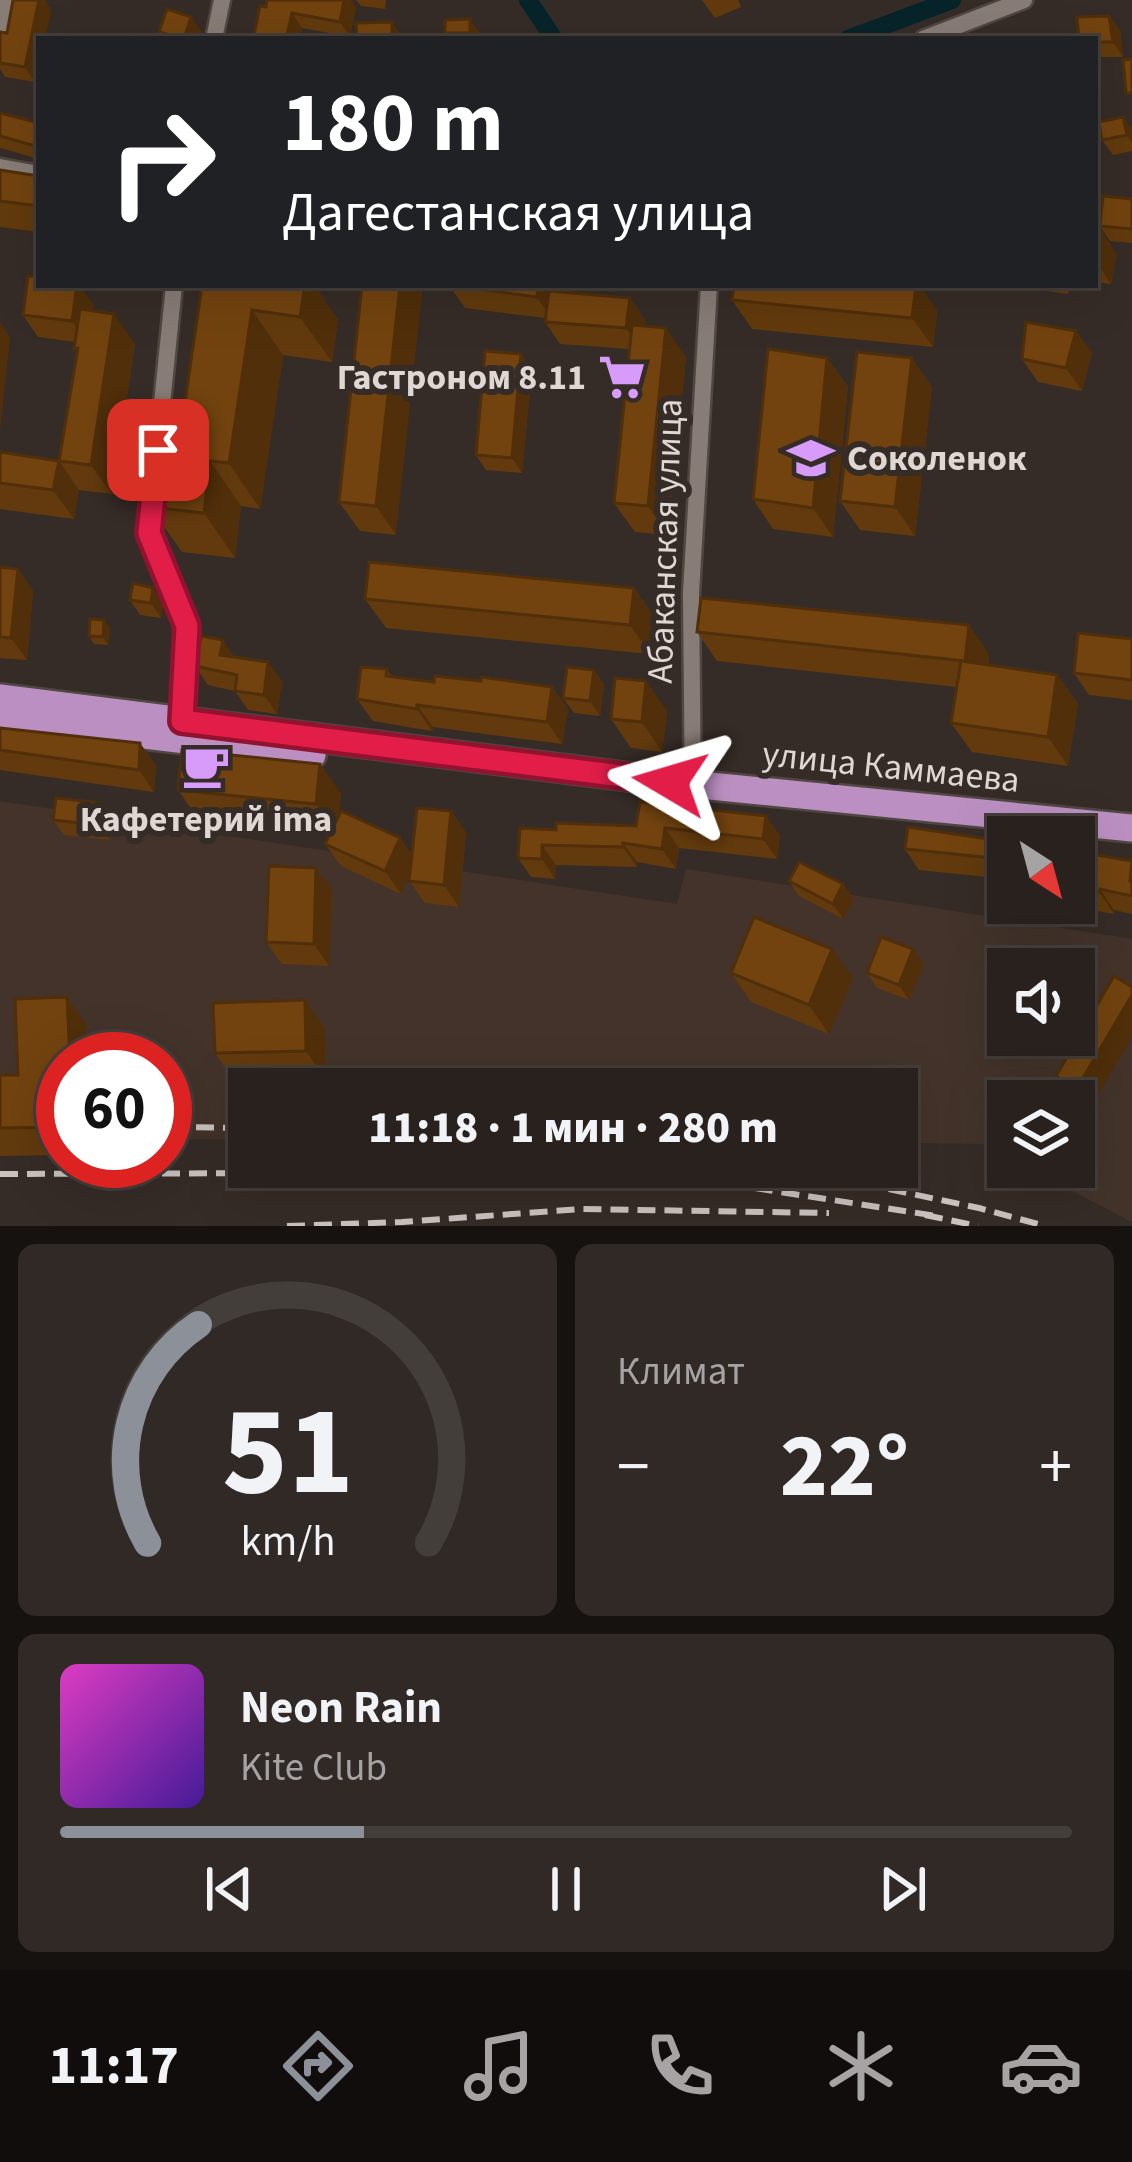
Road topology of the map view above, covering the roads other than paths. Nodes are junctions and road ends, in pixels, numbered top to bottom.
1 (8, 0) edge
2 (222, 0) edge
3 (1024, 0) edge
4 (0, 34) edge
5 (215, 36) edge
6 (931, 36) edge
7 (0, 167) edge
8 (36, 173) edge
9 (174, 288) edge
10 (709, 288) edge
11 (0, 698) edge
12 (0, 718) edge
13 (180, 730) junction
14 (694, 791) junction
15 (1132, 828) edge
16 (987, 829) edge
17 (1095, 841) edge
18 (1132, 845) edge

1 - 4 street
2 - 5 street
3 - 6 street
7 - 8 street
9 - 13 street
10 - 14 street, Абаканская улица
11 - 13 main road, улица Каммаева
12 - 13 main road, улица Каммаева
13 - 14 main road, улица Каммаева
14 - 15 main road, улица Каммаева
14 - 16 main road, улица Каммаева
17 - 18 main road

